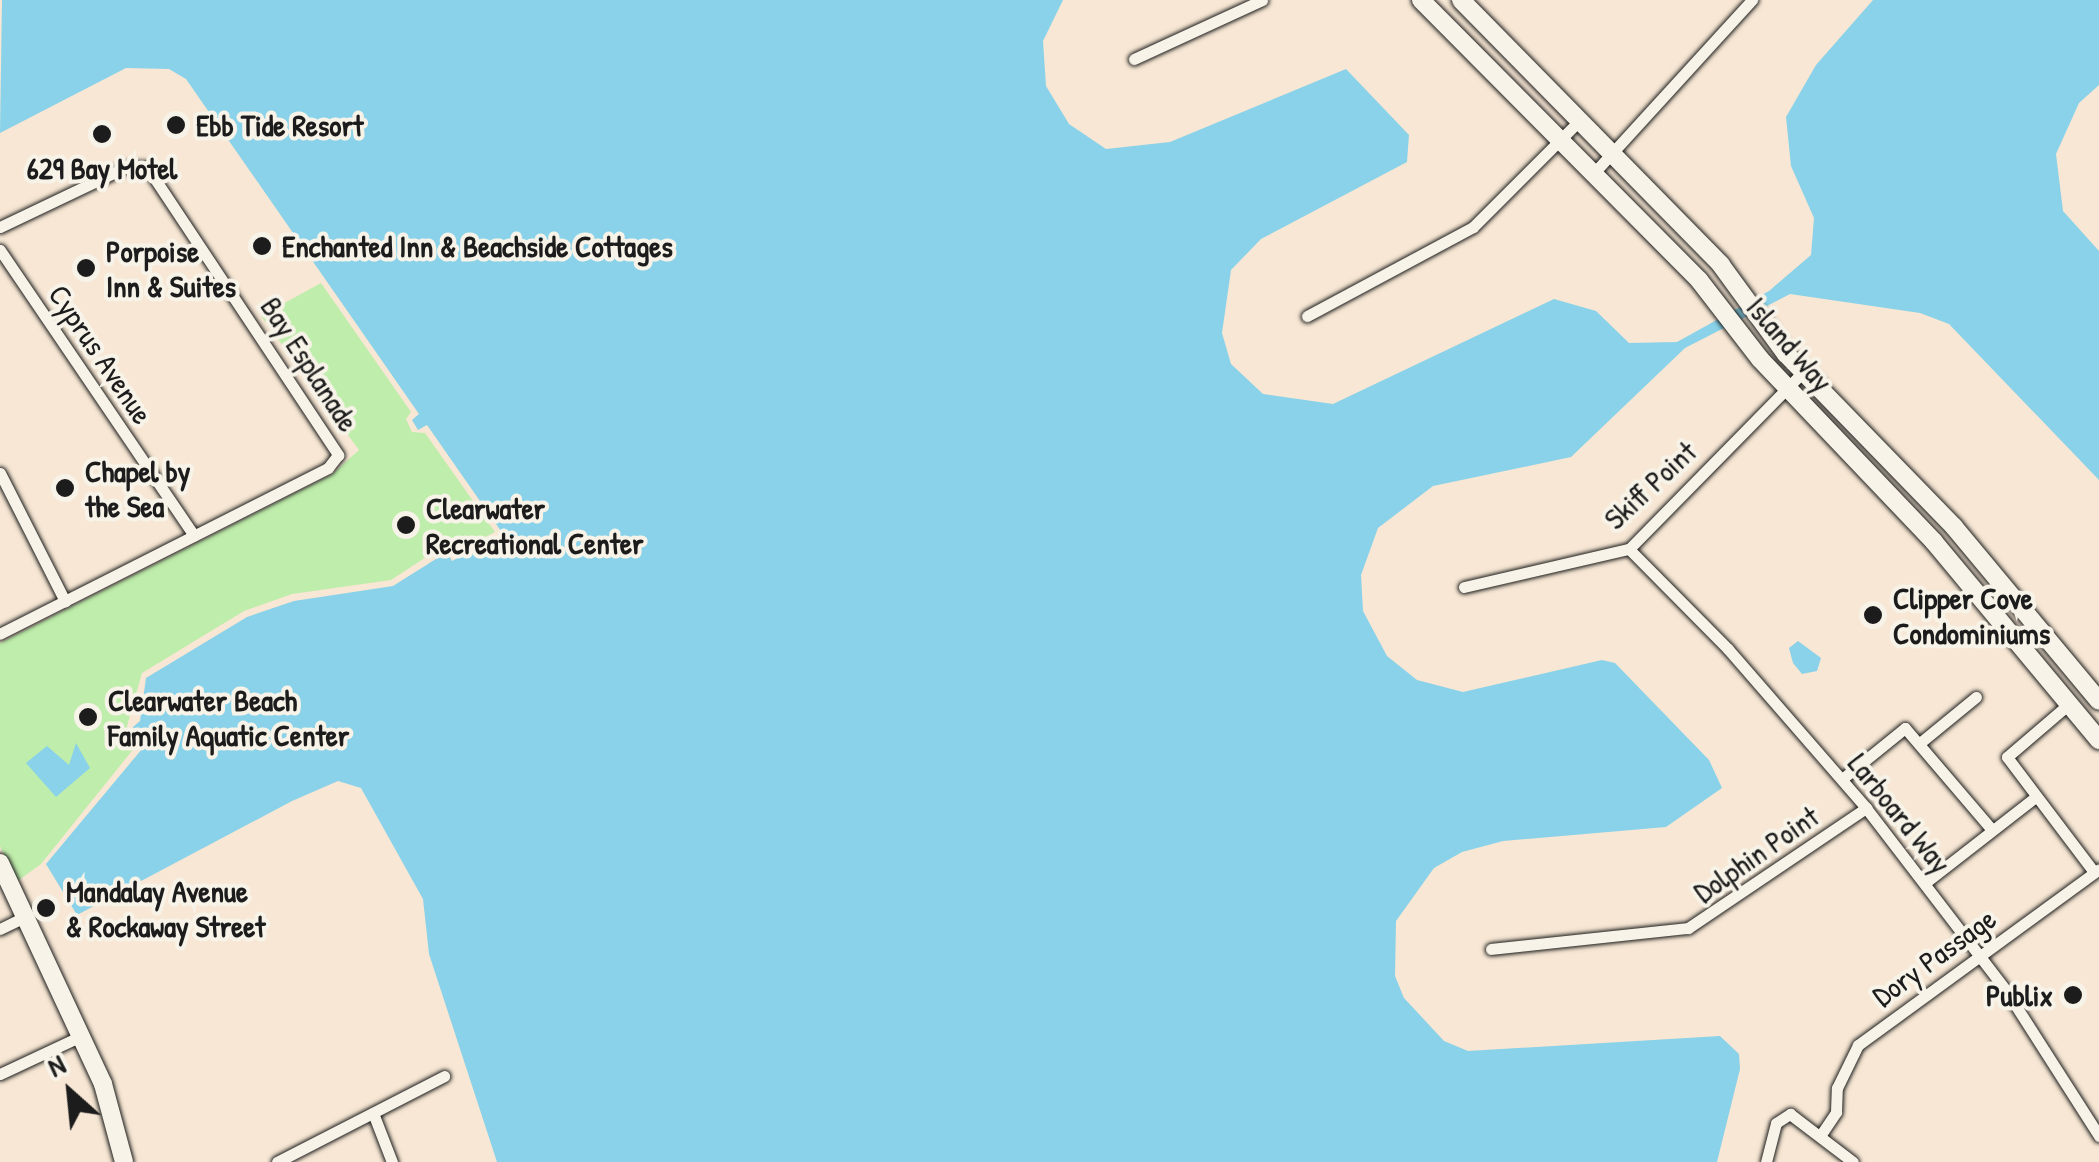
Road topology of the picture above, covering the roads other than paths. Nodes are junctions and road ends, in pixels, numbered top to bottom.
1 (1262, 0) edge
2 (1422, 0) edge
3 (1460, 0) edge
4 (1752, 0) edge
5 (1134, 59) dead end
6 (1580, 120) junction
7 (1560, 140) junction
8 (1612, 154) junction
9 (1593, 174) junction
10 (0, 227) edge
11 (0, 250) edge
12 (1307, 316) dead end
13 (1803, 372) junction
14 (1787, 388) junction
15 (0, 473) edge
16 (194, 535) junction
17 (1628, 549) junction
18 (1464, 587) dead end
19 (65, 601) junction
20 (2022, 606) junction
21 (2004, 622) junction
22 (0, 634) edge
23 (1976, 696) dead end
24 (2099, 700) edge
25 (2070, 703) junction
26 (2099, 740) edge
27 (1922, 742) junction
28 (1842, 779) junction
29 (2034, 798) junction
30 (1866, 808) junction
31 (1992, 830) junction
32 (0, 863) edge
33 (2097, 871) edge
34 (1925, 883) junction
35 (25, 917) junction
36 (0, 929) edge
37 (1491, 949) dead end
38 (1978, 955) junction
39 (81, 1036) junction
40 (0, 1074) edge
41 (444, 1076) dead end
42 (373, 1113) junction
43 (1820, 1136) junction
44 (2099, 1136) edge
45 (119, 1156) edge
46 (278, 1162) edge
47 (392, 1162) edge
48 (1766, 1162) edge
49 (1853, 1162) edge

1 - 5 street
2 - 7 street, Island Way
3 - 6 street, Island Way
4 - 8 street
6 - 7 street
6 - 8 street, Island Way
7 - 9 street, Island Way
7 - 12 street
8 - 9 street
8 - 13 street, Island Way
9 - 14 street, Island Way
10 - 16 street, Bay Esplanade
11 - 16 street, Cyprus Avenue
13 - 14 street, Skiff Point
13 - 20 street, Island Way
14 - 17 street, Skiff Point
14 - 21 street, Island Way
15 - 19 street
16 - 19 street, Bay Esplanade
17 - 18 street, Skiff Point
17 - 28 street, Larboard Way
19 - 22 street, Bay Esplanade
20 - 21 street
20 - 24 street, Island Way
21 - 25 street, Island Way
23 - 27 street
25 - 26 street, Island Way
25 - 29 street
27 - 28 street
27 - 31 street
28 - 30 street, Larboard Way
29 - 31 street
29 - 33 street
30 - 34 street, Larboard Way
30 - 37 street, Dolphin Point
31 - 34 street
32 - 35 street
33 - 38 street, Dory Passage
34 - 38 street, Larboard Way
35 - 36 street
35 - 39 street
38 - 43 street, Dory Passage
38 - 44 street, Larboard Way
39 - 40 street
39 - 45 street
41 - 42 street
42 - 46 street
42 - 47 street
43 - 48 street
43 - 49 street

